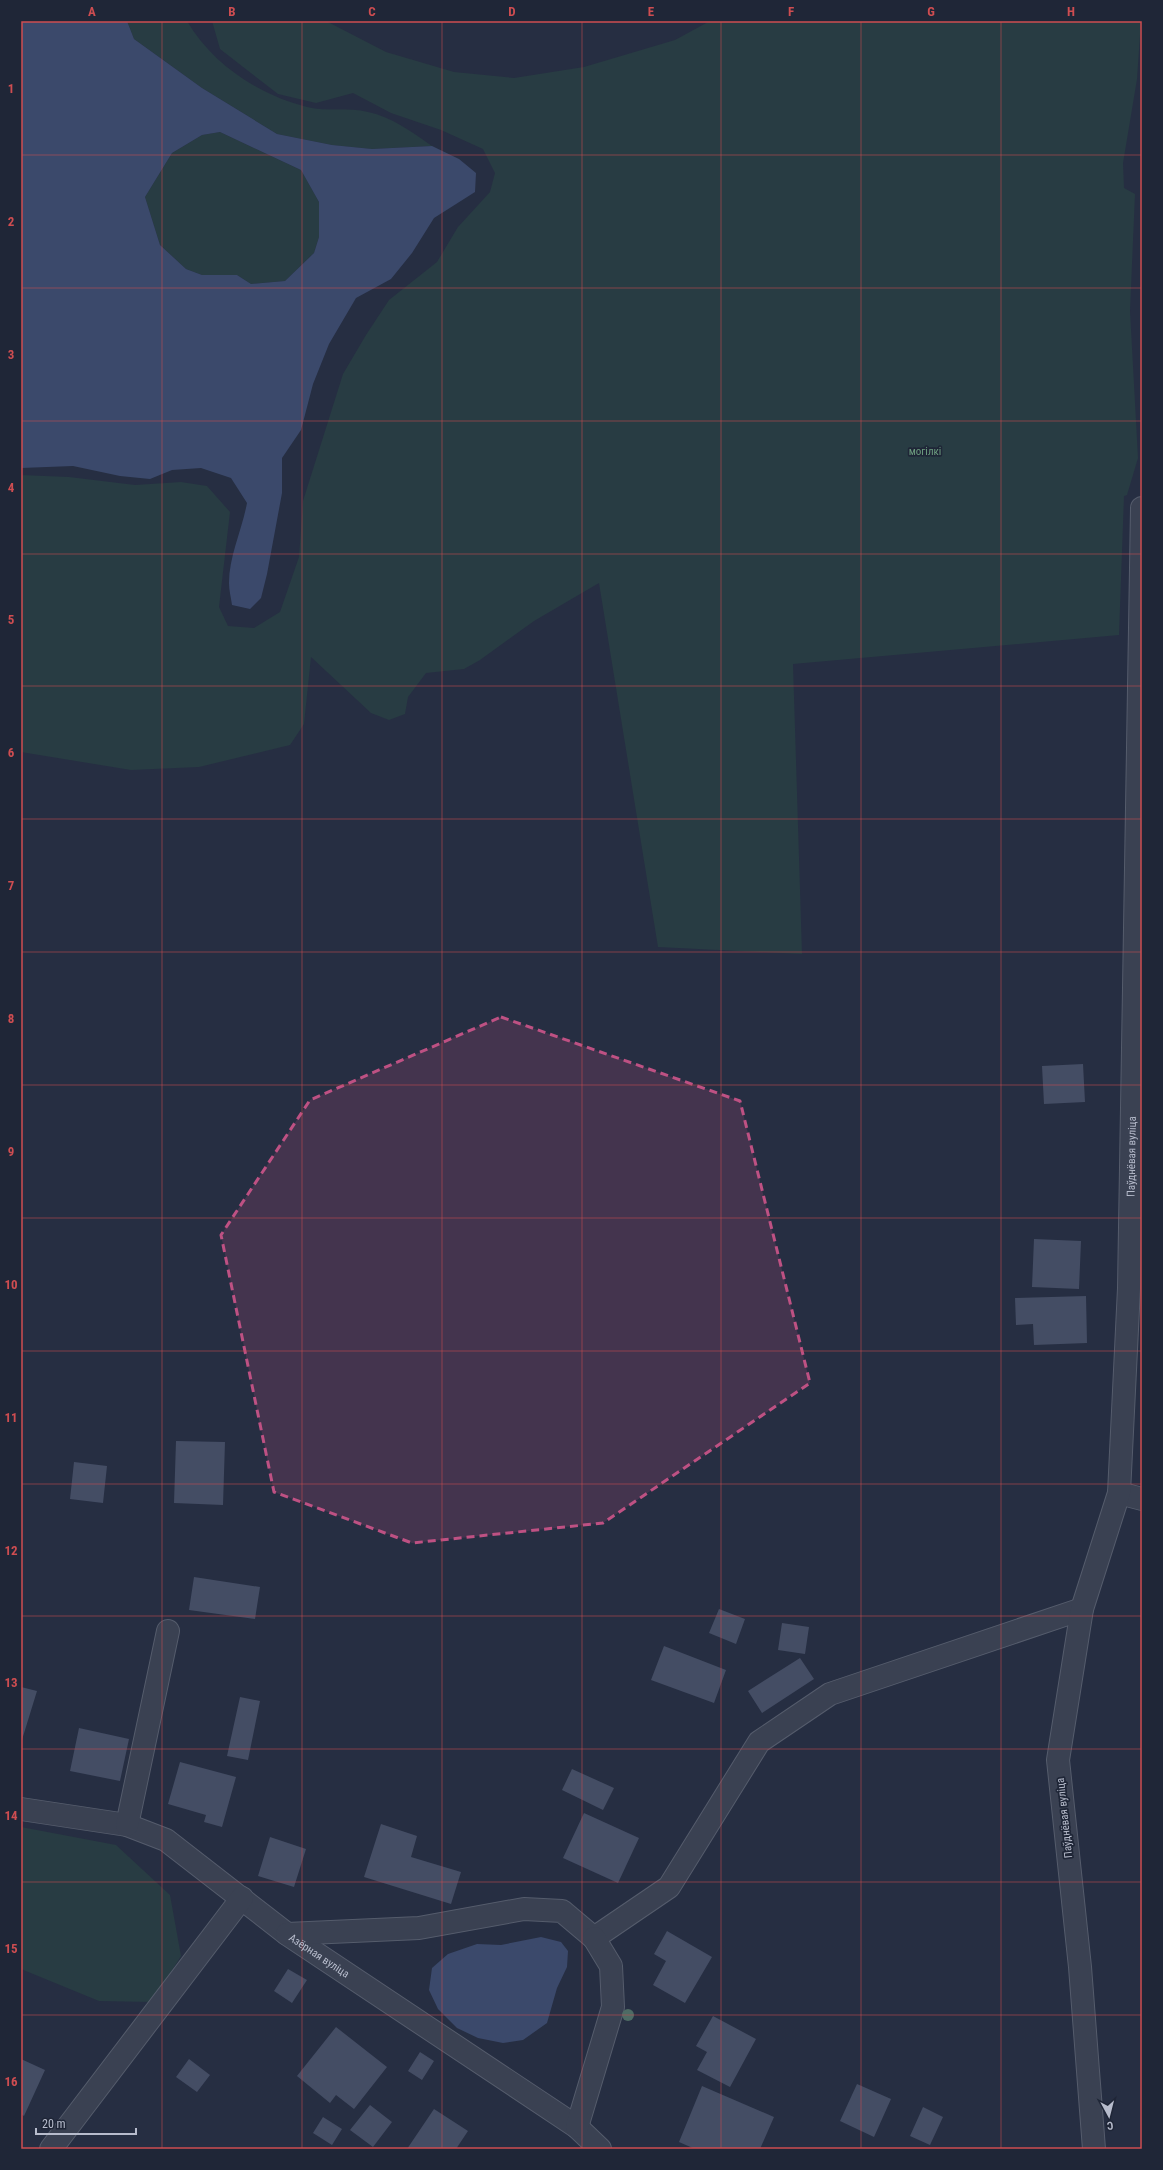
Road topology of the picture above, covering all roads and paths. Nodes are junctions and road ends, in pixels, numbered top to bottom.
1 (1142, 508) edge
2 (1119, 1493) junction
3 (1142, 1499) edge
4 (1082, 1609) junction
5 (168, 1631) dead end
6 (21, 1809) edge
7 (127, 1825) junction
8 (242, 1898) junction
9 (287, 1934) junction
10 (594, 1938) junction
11 (577, 2127) junction
12 (51, 2149) edge
13 (600, 2149) edge
14 (1094, 2149) edge

1 - 2 street, Паўднёвая вуліца
2 - 3 street
2 - 4 street, Паўднёвая вуліца
4 - 10 street
4 - 14 street, Паўднёвая вуліца
5 - 7 street
6 - 7 street, Азёрная вуліца
7 - 8 street, Азёрная вуліца
8 - 9 street, Азёрная вуліца
8 - 12 street
9 - 10 street
9 - 11 street, Азёрная вуліца
10 - 11 street
11 - 13 street, Азёрная вуліца

